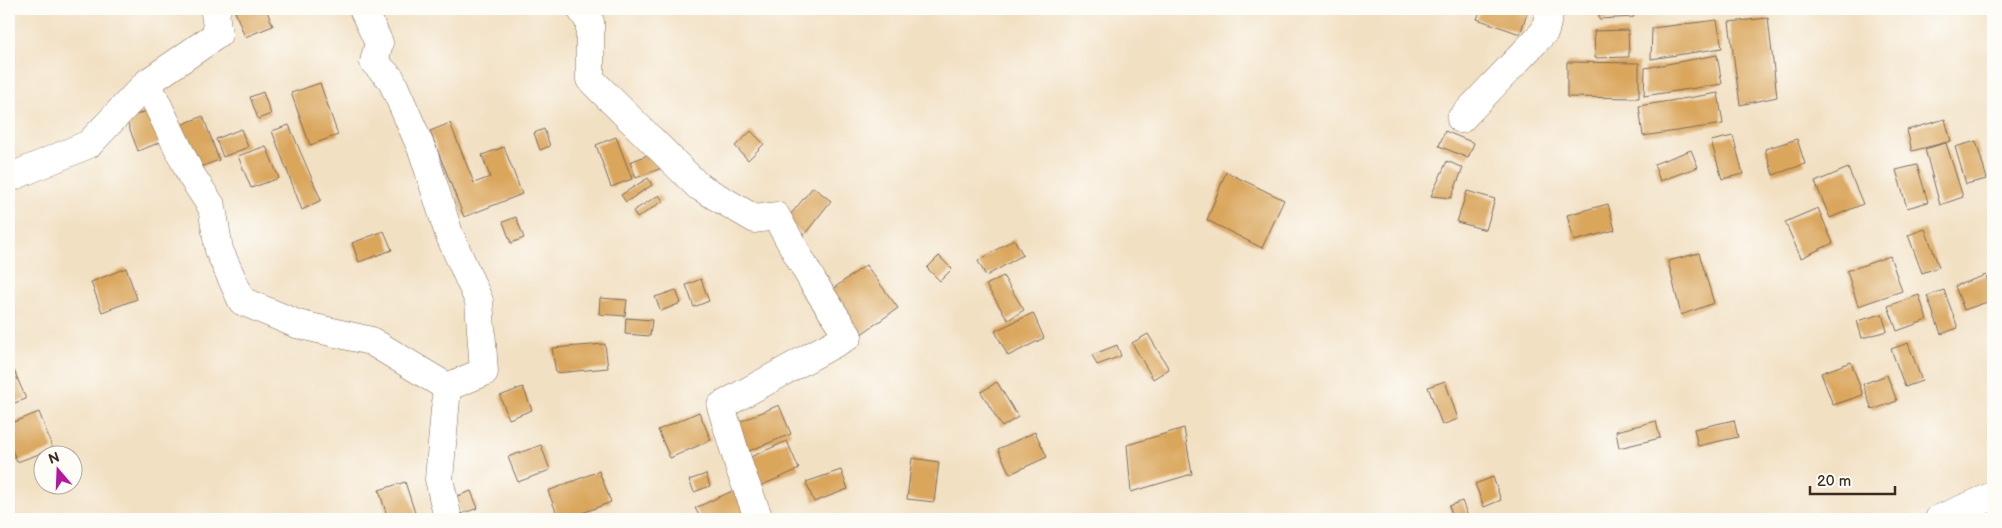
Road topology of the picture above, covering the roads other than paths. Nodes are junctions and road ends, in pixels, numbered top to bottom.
1 (217, 9) edge
2 (363, 9) edge
3 (581, 9) edge
4 (1550, 9) edge
5 (147, 83) junction
6 (1461, 119) dead end
7 (9, 178) edge
8 (447, 387) junction
9 (1993, 496) edge
10 (448, 519) edge
11 (759, 519) edge
12 (1939, 519) edge

1 - 5 street
2 - 8 street
3 - 11 street
4 - 6 street
5 - 7 street
5 - 8 street
8 - 10 street
9 - 12 street

